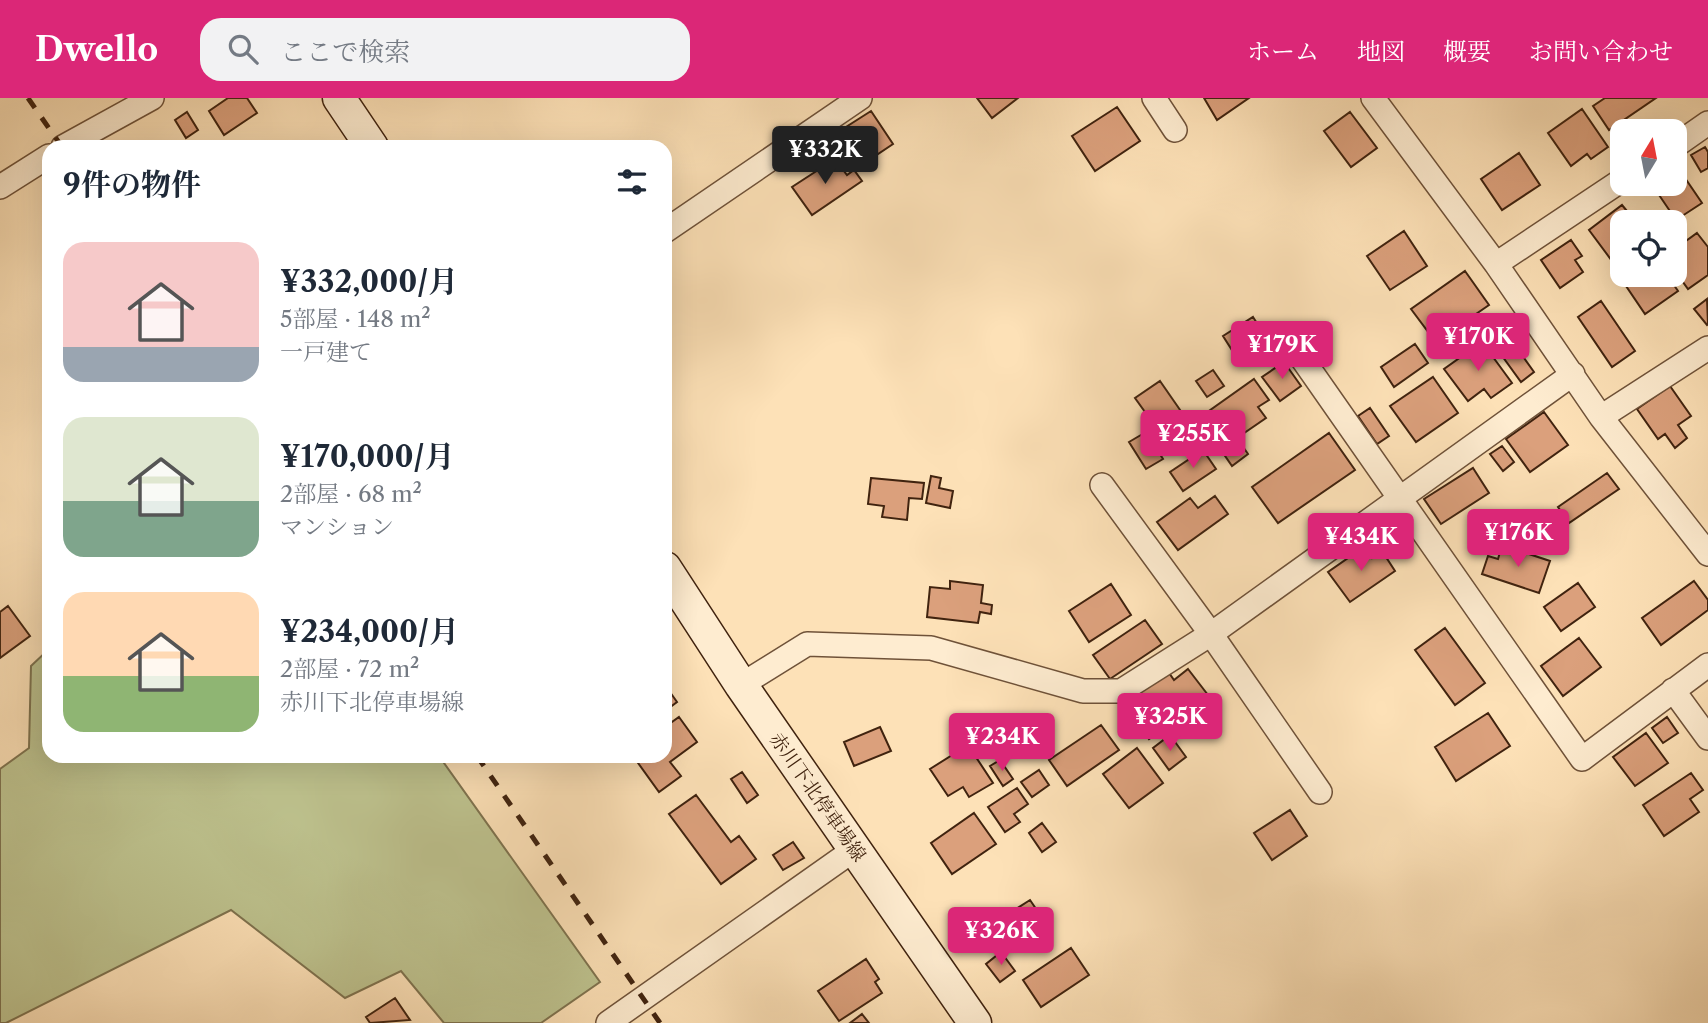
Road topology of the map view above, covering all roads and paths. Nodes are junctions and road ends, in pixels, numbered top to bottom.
1 (152, 98) edge
2 (339, 98) edge
3 (1154, 98) edge
4 (1373, 98) edge
5 (847, 102) edge
6 (1708, 123) edge
7 (1175, 130) dead end
8 (1687, 137) edge
9 (76, 140) edge
10 (367, 140) edge
11 (42, 160) edge
12 (0, 187) edge
13 (1610, 188) edge
14 (672, 227) edge
15 (1496, 264) junction
16 (1287, 337) dead end
17 (1708, 348) edge
18 (1573, 374) junction
19 (1601, 417) junction
20 (1102, 485) dead end
21 (1399, 499) junction
22 (1708, 554) edge
23 (672, 579) edge
24 (1211, 634) junction
25 (1708, 665) edge
26 (741, 685) junction
27 (1673, 690) junction
28 (1708, 738) edge
29 (1320, 792) dead end
30 (855, 849) junction
31 (608, 1023) edge
32 (975, 1023) edge

1 - 9 street
2 - 10 main road
3 - 7 street
4 - 15 street
5 - 14 street
6 - 8 street
11 - 12 street
13 - 15 street
15 - 18 street
16 - 21 street
17 - 19 street
18 - 19 street
18 - 21 street
19 - 22 street
20 - 24 street
21 - 24 street
21 - 27 street
23 - 26 main road, 赤川下北停車場線
24 - 26 street
24 - 29 street
25 - 27 street
26 - 30 main road, 赤川下北停車場線
27 - 28 street
30 - 31 street
30 - 32 main road, 赤川下北停車場線

